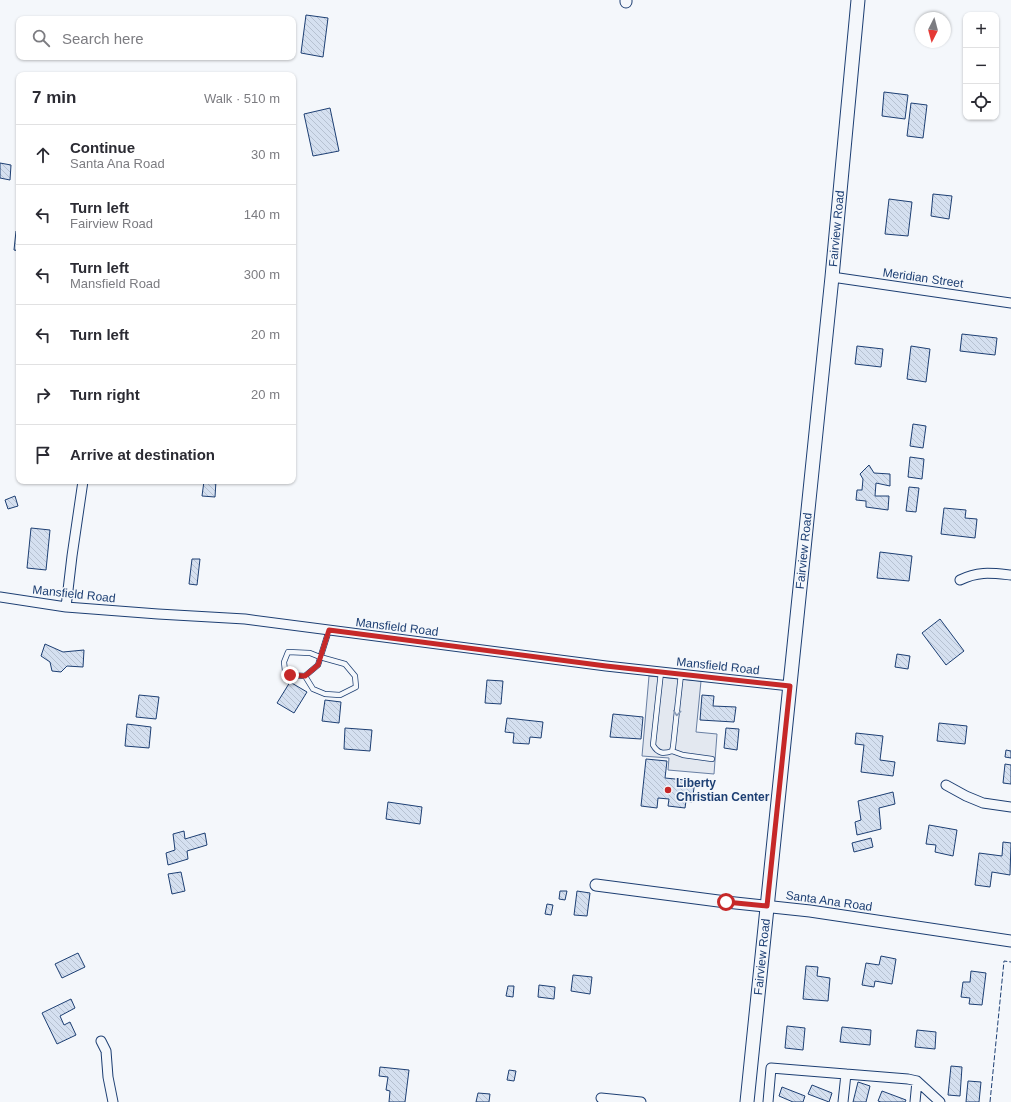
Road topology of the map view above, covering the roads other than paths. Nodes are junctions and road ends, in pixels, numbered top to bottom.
1 (858, 0) edge
2 (832, 277) junction
3 (1011, 303) edge
4 (83, 484) edge
5 (1011, 575) edge
6 (960, 580) dead end
7 (0, 597) edge
8 (66, 607) junction
9 (329, 630) junction
10 (320, 657) junction
11 (661, 672) junction
12 (682, 674) junction
13 (305, 676) junction
14 (790, 686) junction
15 (672, 751) junction
16 (712, 759) dead end
17 (946, 785) dead end
18 (1011, 807) edge
19 (596, 885) dead end
20 (767, 906) junction
21 (1011, 941) edge
22 (101, 1042) dead end
23 (846, 1074) junction
24 (917, 1081) junction
25 (601, 1098) dead end
26 (113, 1102) edge
27 (641, 1102) edge
28 (747, 1102) edge
29 (768, 1102) edge
30 (843, 1102) edge
31 (915, 1102) edge
32 (940, 1102) edge

1 - 2 main road, Fairview Road
2 - 3 street, Meridian Street
2 - 14 main road, Fairview Road
4 - 8 street
5 - 6 street
7 - 8 street, Mansfield Road
8 - 9 street, Mansfield Road
9 - 10 lane
9 - 11 street, Mansfield Road
10 - 13 lane
10 - 13 lane
10 - 13 lane
11 - 12 street, Mansfield Road
11 - 15 lane
12 - 14 street, Mansfield Road
12 -> 15 lane
14 - 20 main road, Fairview Road
15 - 16 lane
17 - 18 street
19 - 20 street, Santa Ana Road
20 - 21 street, Santa Ana Road
20 - 28 main road, Fairview Road
22 - 26 street
23 - 24 street
23 - 29 street
23 - 30 street
24 - 31 street
24 - 32 street
25 - 27 street

